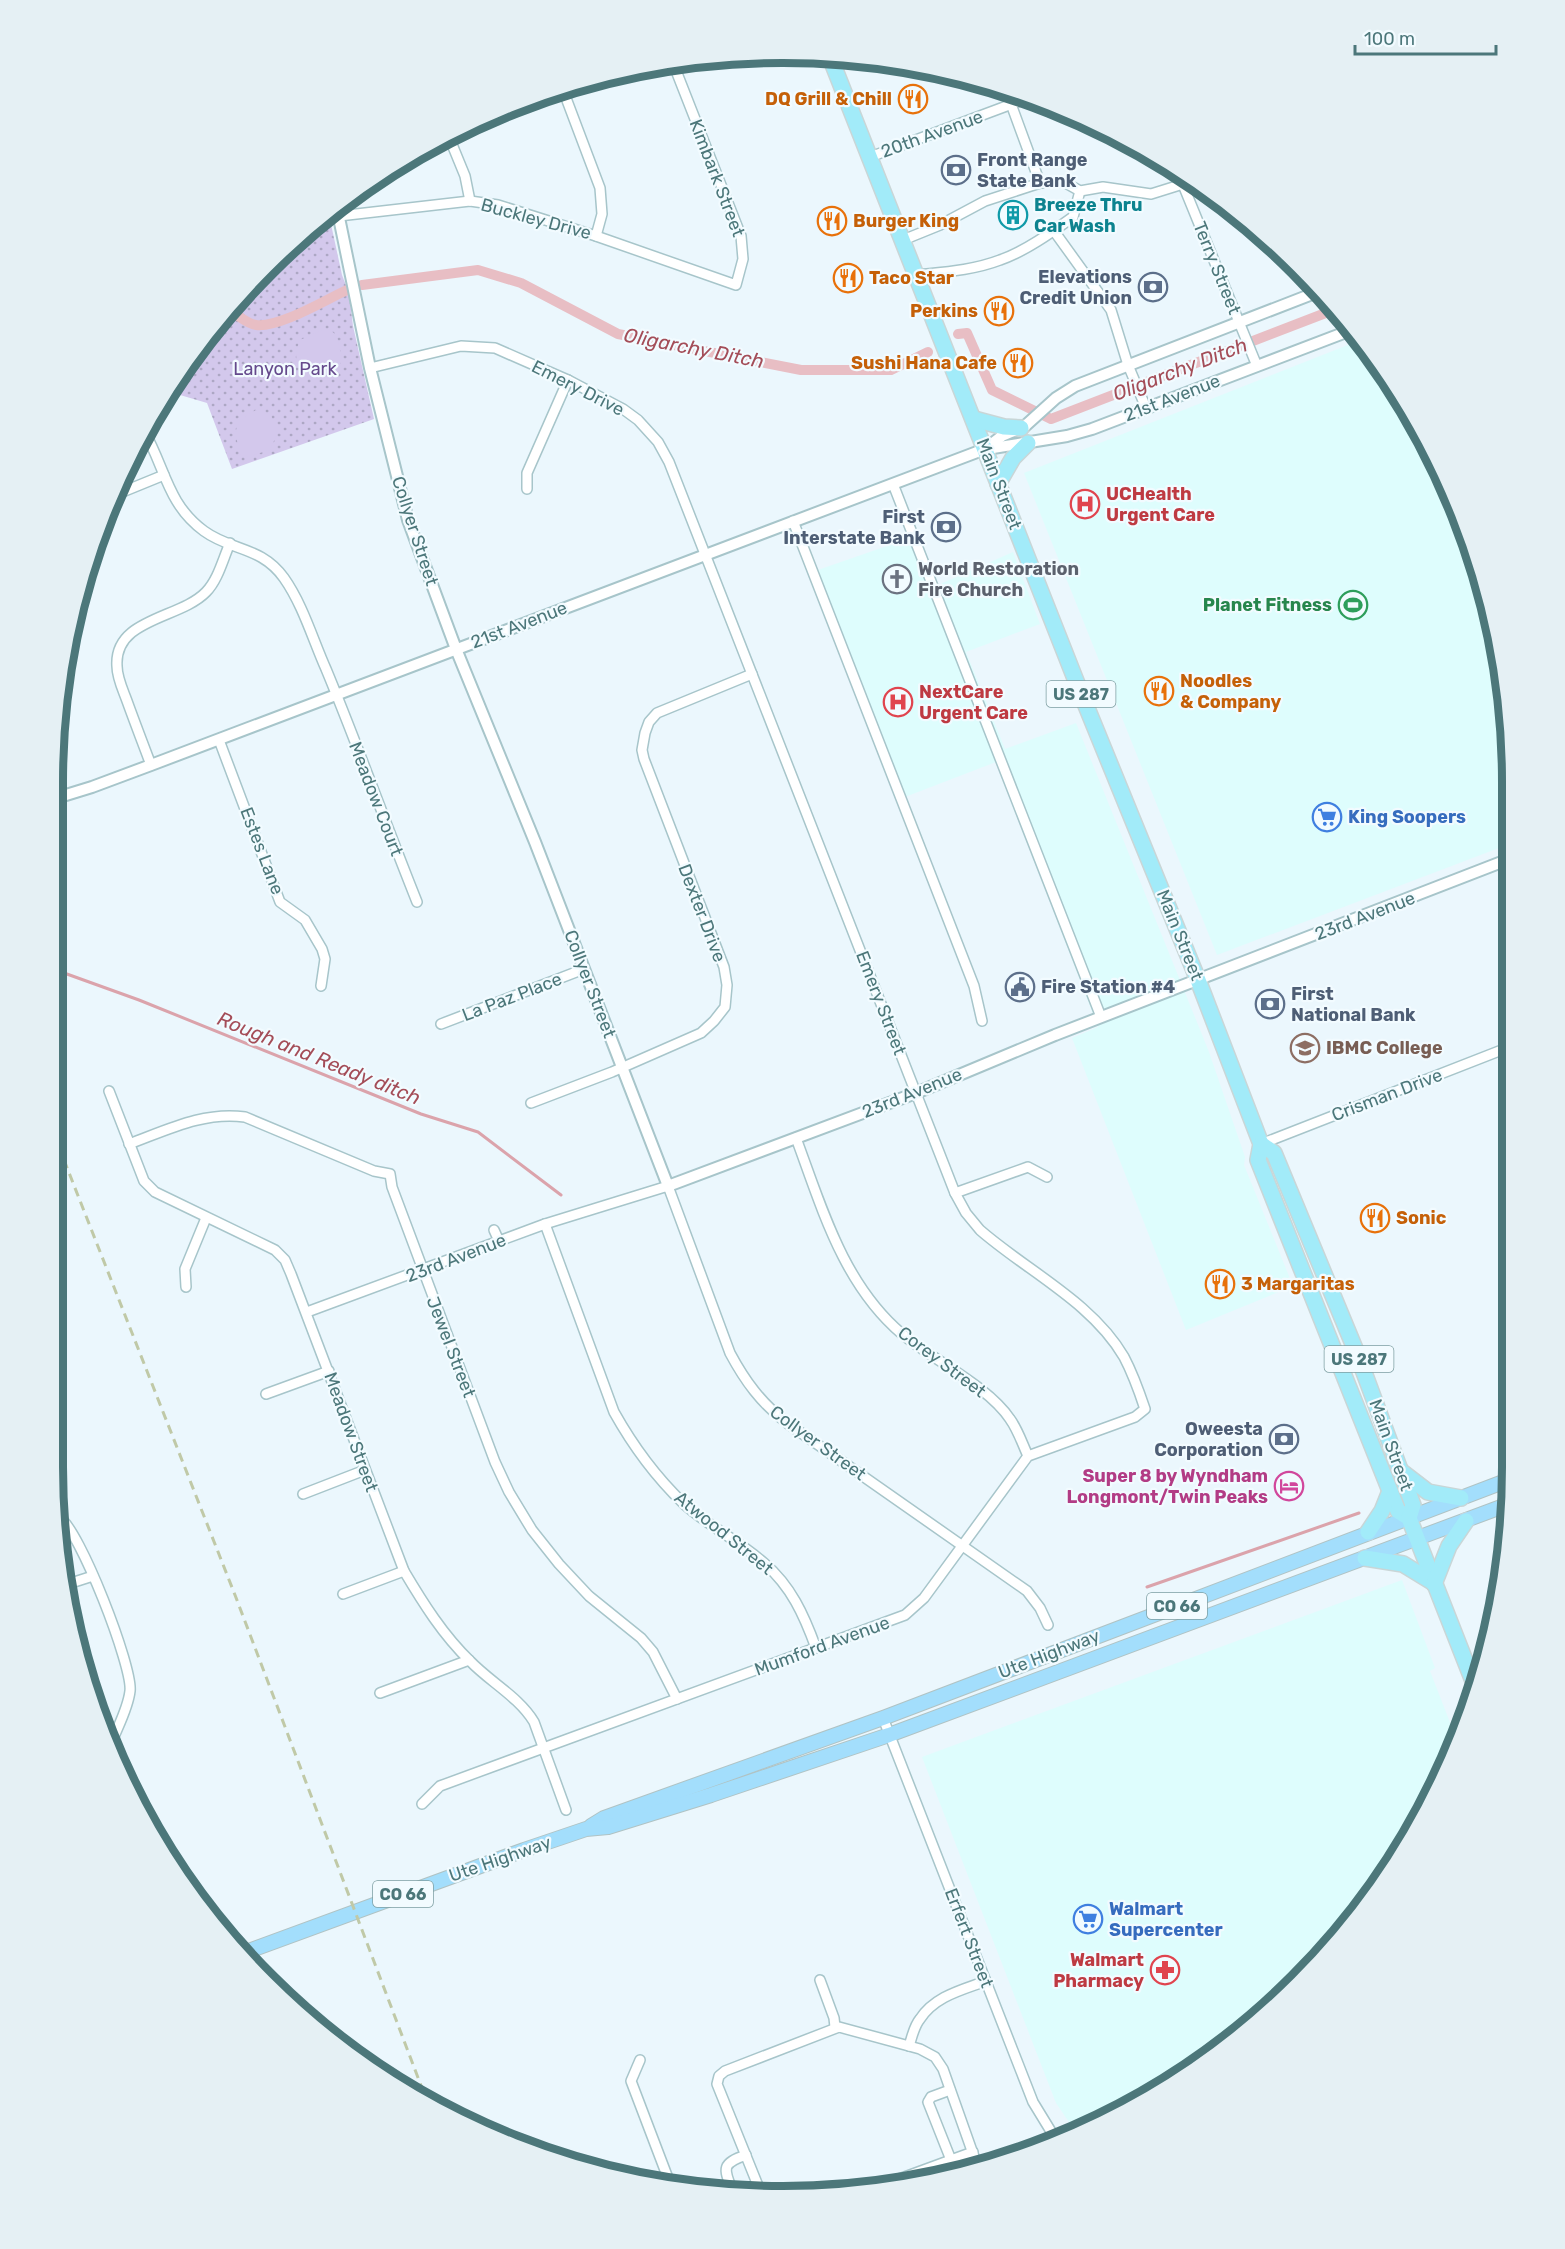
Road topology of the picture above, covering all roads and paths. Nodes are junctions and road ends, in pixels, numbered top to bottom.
1 (833, 65) edge
2 (676, 71) edge
3 (566, 97) edge
4 (1017, 102) edge
5 (1011, 104) junction
6 (452, 144) edge
7 (870, 157) junction
8 (1040, 183) junction
9 (1183, 184) edge
10 (1183, 185) edge
11 (1080, 191) junction
12 (470, 201) junction
13 (345, 211) edge
14 (339, 216) edge
15 (1054, 231) junction
16 (596, 236) junction
17 (903, 240) junction
18 (917, 275) junction
19 (726, 281) joint
20 (1310, 295) edge
21 (1240, 322) junction
22 (1344, 333) edge
23 (1128, 365) junction
24 (1257, 366) junction
25 (370, 368) junction
26 (568, 380) junction
27 (1146, 408) junction
28 (974, 419) junction
29 (1021, 428) junction
30 (149, 442) edge
31 (1028, 443) junction
32 (985, 449) junction
33 (164, 475) junction
34 (893, 484) junction
35 (998, 484) junction
36 (527, 489) dead end
37 (125, 491) edge
38 (793, 521) junction
39 (230, 543) junction
40 (705, 555) junction
41 (456, 649) junction
42 (752, 674) junction
43 (336, 695) junction
44 (219, 740) junction
45 (151, 765) junction
46 (63, 796) edge
47 (1502, 862) edge
48 (417, 902) dead end
49 (584, 969) junction
50 (1198, 980) junction
51 (321, 986) dead end
52 (1101, 1017) junction
53 (982, 1022) dead end
54 (441, 1024) dead end
55 (1502, 1050) edge
56 (622, 1067) junction
57 (109, 1091) dead end
58 (916, 1093) junction
59 (531, 1103) dead end
60 (796, 1138) junction
61 (129, 1144) junction
62 (1261, 1144) junction
63 (1047, 1177) dead end
64 (668, 1186) junction
65 (955, 1193) junction
66 (206, 1218) junction
67 (545, 1224) junction
68 (494, 1230) dead end
69 (499, 1241) junction
70 (422, 1270) junction
71 (186, 1287) dead end
72 (307, 1312) junction
73 (329, 1371) junction
74 (266, 1394) dead end
75 (1028, 1456) junction
76 (365, 1470) junction
77 (1402, 1472) junction
78 (1501, 1483) edge
79 (1390, 1491) junction
80 (303, 1494) dead end
81 (1461, 1498) junction
82 (1500, 1507) edge
83 (1409, 1518) junction
84 (66, 1521) edge
85 (1466, 1521) junction
86 (1368, 1532) junction
87 (1417, 1539) junction
88 (962, 1545) junction
89 (1365, 1558) junction
90 (404, 1571) junction
91 (93, 1576) junction
92 (73, 1582) edge
93 (1434, 1584) junction
94 (343, 1594) dead end
95 (1048, 1625) dead end
96 (816, 1648) junction
97 (469, 1660) junction
98 (1471, 1675) edge
99 (380, 1693) dead end
100 (677, 1699) junction
101 (883, 1718) junction
102 (115, 1734) edge
103 (889, 1735) junction
104 (543, 1748) junction
105 (422, 1803) dead end
106 (566, 1810) dead end
107 (586, 1829) junction
108 (251, 1950) edge
109 (820, 1980) dead end
110 (986, 1981) junction
111 (835, 2027) junction
112 (909, 2046) junction
113 (640, 2060) dead end
114 (950, 2090) junction
115 (1052, 2133) edge
116 (973, 2152) junction
117 (746, 2155) junction
118 (975, 2159) edge
119 (951, 2160) junction
120 (915, 2173) edge
121 (667, 2176) edge
122 (730, 2184) edge
123 (758, 2185) edge

1 - 7 highway, Main Street / US 287
2 - 19 street, Kimbark Street
3 - 16 street
4 - 5 street, 20th Avenue
5 - 7 street, 20th Avenue
5 - 8 street
6 - 12 street
7 - 17 highway, Main Street / US 287
8 - 11 street
8 - 17 street
9 - 11 street
10 - 21 street, Terry Street
11 - 15 street
12 - 13 street, Buckley Drive
12 - 16 street, Buckley Drive
14 - 25 street, Collyer Street
15 - 18 street
15 - 23 street
16 - 19 street, Buckley Drive
17 - 18 highway, Main Street / US 287
18 - 28 highway, Main Street / US 287
20 - 21 street, 21st Avenue
21 - 23 street, 21st Avenue
21 - 24 street, Terry Street
22 - 24 street, 21st Avenue
23 - 27 street
23 - 29 street, 21st Avenue
24 - 27 street, 21st Avenue
25 - 26 street, Emery Drive
25 - 41 street, Collyer Street
26 - 36 street
26 - 40 street, Emery Drive
27 - 31 street, 21st Avenue
28 - 29 highway
28 - 32 highway, Main Street / US 287
29 - 32 street, 21st Avenue
30 - 33 street, Meadow Court
31 - 32 street, 21st Avenue
31 - 35 highway
32 - 34 street, 21st Avenue
32 - 35 highway, Main Street / US 287
33 - 37 street
33 - 39 street, Meadow Court
34 - 38 street, 21st Avenue
34 - 52 street
35 - 50 highway, Main Street / US 287
38 - 40 street, 21st Avenue
38 - 53 street
39 - 43 street, Meadow Court
39 - 45 street
40 - 41 street, 21st Avenue
40 - 42 street, Emery Street
41 - 43 street, 21st Avenue
41 - 49 street, Collyer Street
42 - 56 street, Dexter Drive
42 - 58 street, Emery Street
43 - 44 street, 21st Avenue
43 - 48 street, Meadow Court
44 - 45 street, 21st Avenue
44 - 51 street, Estes Lane
45 - 46 street, 21st Avenue
47 - 50 street, 23rd Avenue
49 - 54 street, La Paz Place
49 - 56 street, Collyer Street
50 - 52 street, 23rd Avenue
50 - 62 highway, Main Street / US 287
52 - 58 street, 23rd Avenue
55 - 62 street, Crisman Drive
56 - 59 street, Dexter Drive
56 - 64 street, Collyer Street
57 - 61 street, Meadow Street
58 - 60 street, 23rd Avenue
58 - 65 street, Emery Street
60 - 64 street, 23rd Avenue
60 - 75 street, Corey Street
61 - 66 street, Meadow Street
61 - 70 street, Jewel Street
62 - 77 highway, Main Street / US 287
62 - 79 highway, Main Street / US 287
63 - 65 street
64 - 67 street, 23rd Avenue
64 - 88 street, Collyer Street
65 - 75 street, Emery Street
66 - 71 street
66 - 72 street, Meadow Street
67 - 69 street, 23rd Avenue
67 - 96 street, Atwood Street
68 - 69 street
69 - 70 street, 23rd Avenue
70 - 72 street, 23rd Avenue
70 - 100 street, Jewel Street
72 - 73 street, Meadow Street
73 - 74 street
73 - 76 street, Meadow Street
75 - 88 street, Mumford Avenue
76 - 80 street
76 - 90 street, Meadow Street
77 - 81 highway
77 - 83 highway, Main Street / US 287
78 - 81 main road, Ute Highway / CO 66
79 - 83 highway, Main Street / US 287
79 - 86 highway
81 - 83 main road, Ute Highway / CO 66
82 - 85 main road, Ute Highway / CO 66
83 - 86 main road, Ute Highway / CO 66
83 - 87 highway, Main Street / US 287
84 - 91 street
85 - 87 main road, Ute Highway / CO 66
85 - 93 highway
86 - 101 main road, Ute Highway / CO 66
87 - 89 main road, Ute Highway / CO 66
87 - 93 highway, Main Street / US 287
88 - 95 street, Collyer Street
88 - 96 street, Mumford Avenue
89 - 93 highway
89 - 103 main road, Ute Highway / CO 66
90 - 94 street
90 - 97 street, Meadow Street
91 - 92 street
91 - 102 street
93 - 98 highway, Main Street / US 287
96 - 100 street, Mumford Avenue
97 - 99 street
97 - 104 street, Meadow Street
100 - 104 street, Mumford Avenue
101 - 103 street, Erfert Street
101 - 107 main road, Ute Highway / CO 66
103 - 107 main road, Ute Highway / CO 66
103 - 110 street, Erfert Street
104 - 105 street, Mumford Avenue
104 - 106 street, Meadow Street
107 - 108 main road, Ute Highway / CO 66
109 - 111 street
110 - 112 street
110 - 115 street, Erfert Street
111 - 112 street
111 - 117 street
112 - 114 street
113 - 121 street
114 - 116 street
114 - 119 street
116 - 118 street
116 - 119 street
117 - 122 street
117 - 123 street
119 - 120 street

